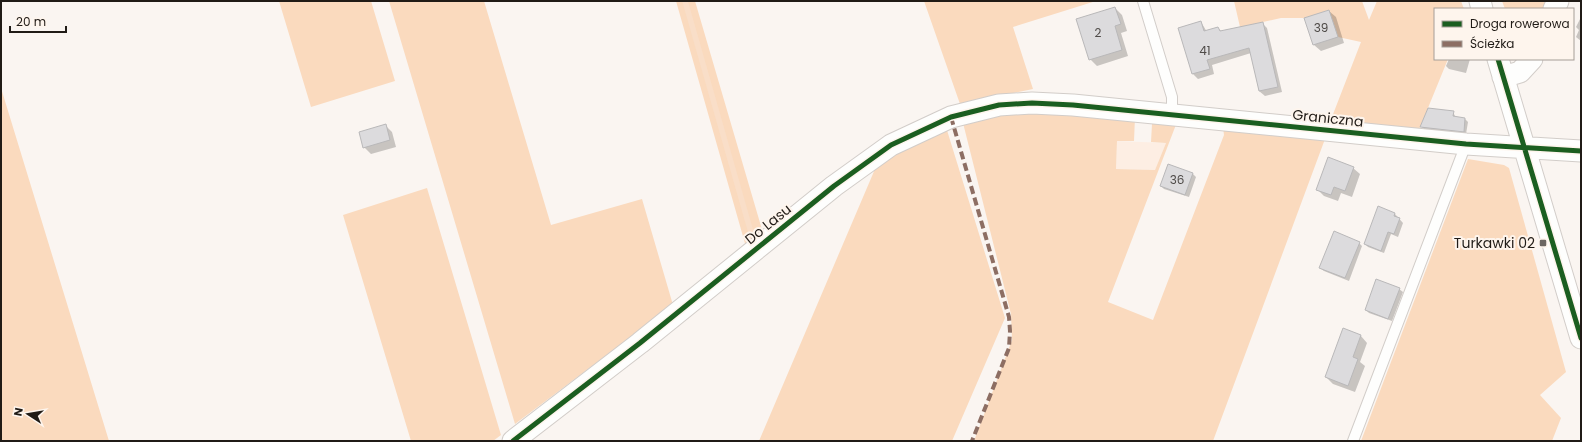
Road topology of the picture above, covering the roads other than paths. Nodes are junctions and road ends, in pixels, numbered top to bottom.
1 (1143, 1) edge
2 (1531, 60) edge
3 (1501, 68) edge
4 (1073, 105) joint
5 (1172, 115) junction
6 (1466, 144) junction
7 (1524, 147) junction
8 (1581, 151) edge
9 (1581, 338) edge
10 (513, 441) edge
11 (1354, 441) edge

1 - 5 lane
2 - 3 street
3 - 7 street
4 - 5 street, Graniczna
4 - 10 street, Do Lasu
5 - 6 street, Graniczna
6 - 7 street, Graniczna
6 - 11 lane
7 - 8 street, Graniczna
7 - 9 street

